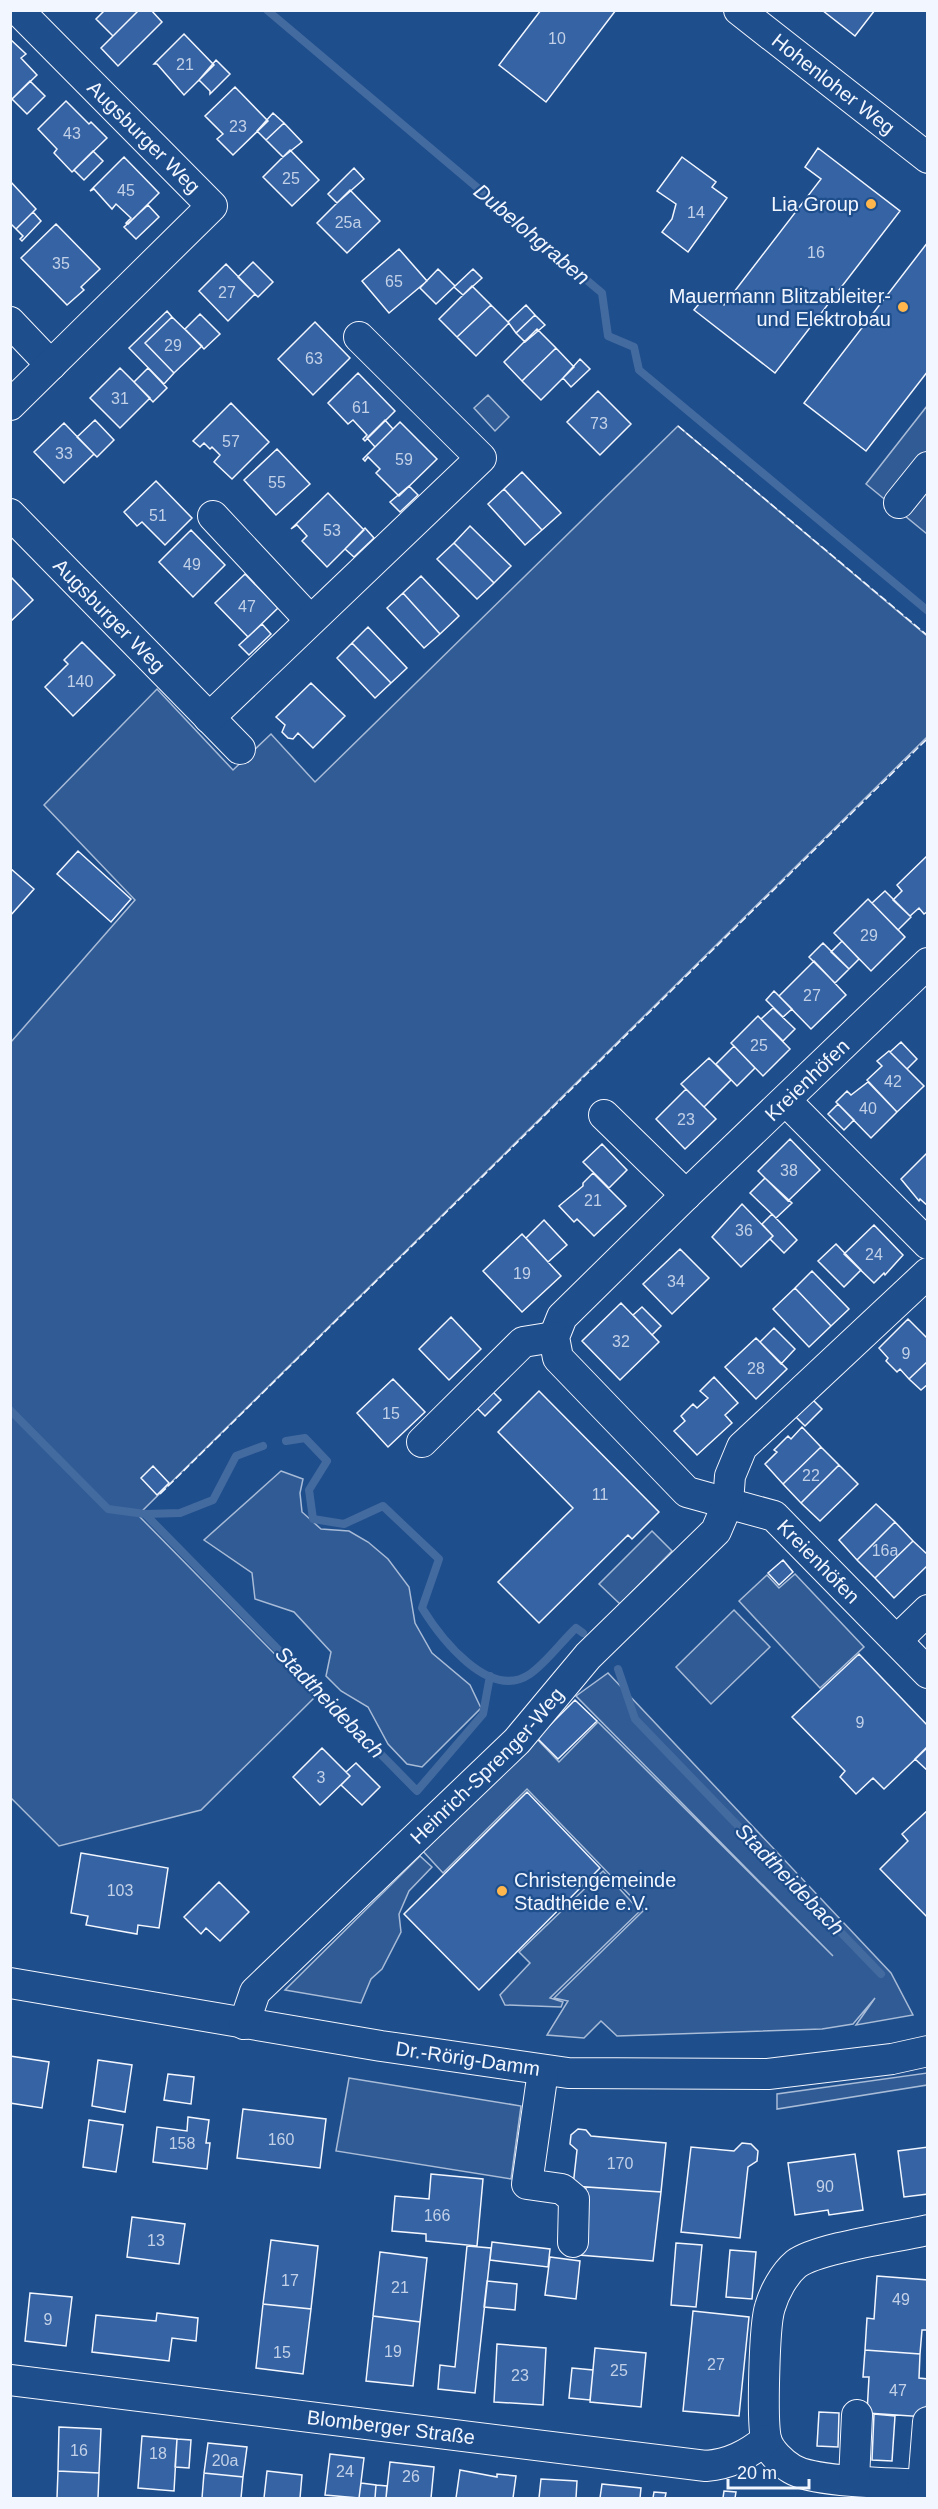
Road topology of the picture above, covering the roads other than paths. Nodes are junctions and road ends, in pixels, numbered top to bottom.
1 (18, 10) edge
2 (739, 10) edge
3 (927, 158) edge
4 (10, 322) edge
5 (359, 337) dead end
6 (51, 365) junction
7 (10, 405) edge
8 (927, 467) edge
9 (899, 503) dead end
10 (10, 514) edge
11 (213, 516) dead end
12 (310, 620) junction
13 (209, 718) junction
14 (240, 749) dead end
15 (927, 963) edge
16 (786, 1101) junction
17 (604, 1115) dead end
18 (686, 1195) junction
19 (927, 1244) edge
20 (927, 1273) edge
21 (554, 1336) junction
22 (422, 1442) dead end
23 (728, 1503) junction
24 (927, 1610) edge
25 (897, 1640) junction
26 (927, 1673) edge
27 (10, 1983) edge
28 (243, 2024) junction
29 (927, 2052) edge
30 (543, 2071) junction
31 (927, 2230) edge
32 (573, 2242) dead end
33 (10, 2380) edge
34 (857, 2415) dead end
35 (927, 2422) edge
36 (766, 2440) junction
37 (854, 2480) junction
38 (925, 2485) edge

1 - 6 street, Augsburger Weg
2 - 3 street, Hohenloher Weg
4 - 6 street
5 - 12 street
6 - 7 street, Augsburger Weg
8 - 9 street
10 - 13 street, Augsburger Weg
11 - 12 street
12 - 13 street
13 - 14 street, Augsburger Weg
15 - 16 street, Kreienhöfen
16 - 18 street, Kreienhöfen
16 - 19 street
17 - 18 street
18 - 21 street, Kreienhöfen
20 - 23 street
21 - 22 street
21 - 23 street, Kreienhöfen
23 - 25 street, Kreienhöfen
23 - 28 street, Heinrich-Sprenger-Weg
24 - 25 street
25 - 26 street, Kreienhöfen
27 - 28 street, Dr.-Rörig-Damm
28 - 30 street, Dr.-Rörig-Damm
29 - 30 street, Dr.-Rörig-Damm
30 - 32 street
31 - 36 street
33 - 36 street, Blomberger Straße
34 - 37 street
35 - 38 street
36 - 37 street
37 - 38 street

